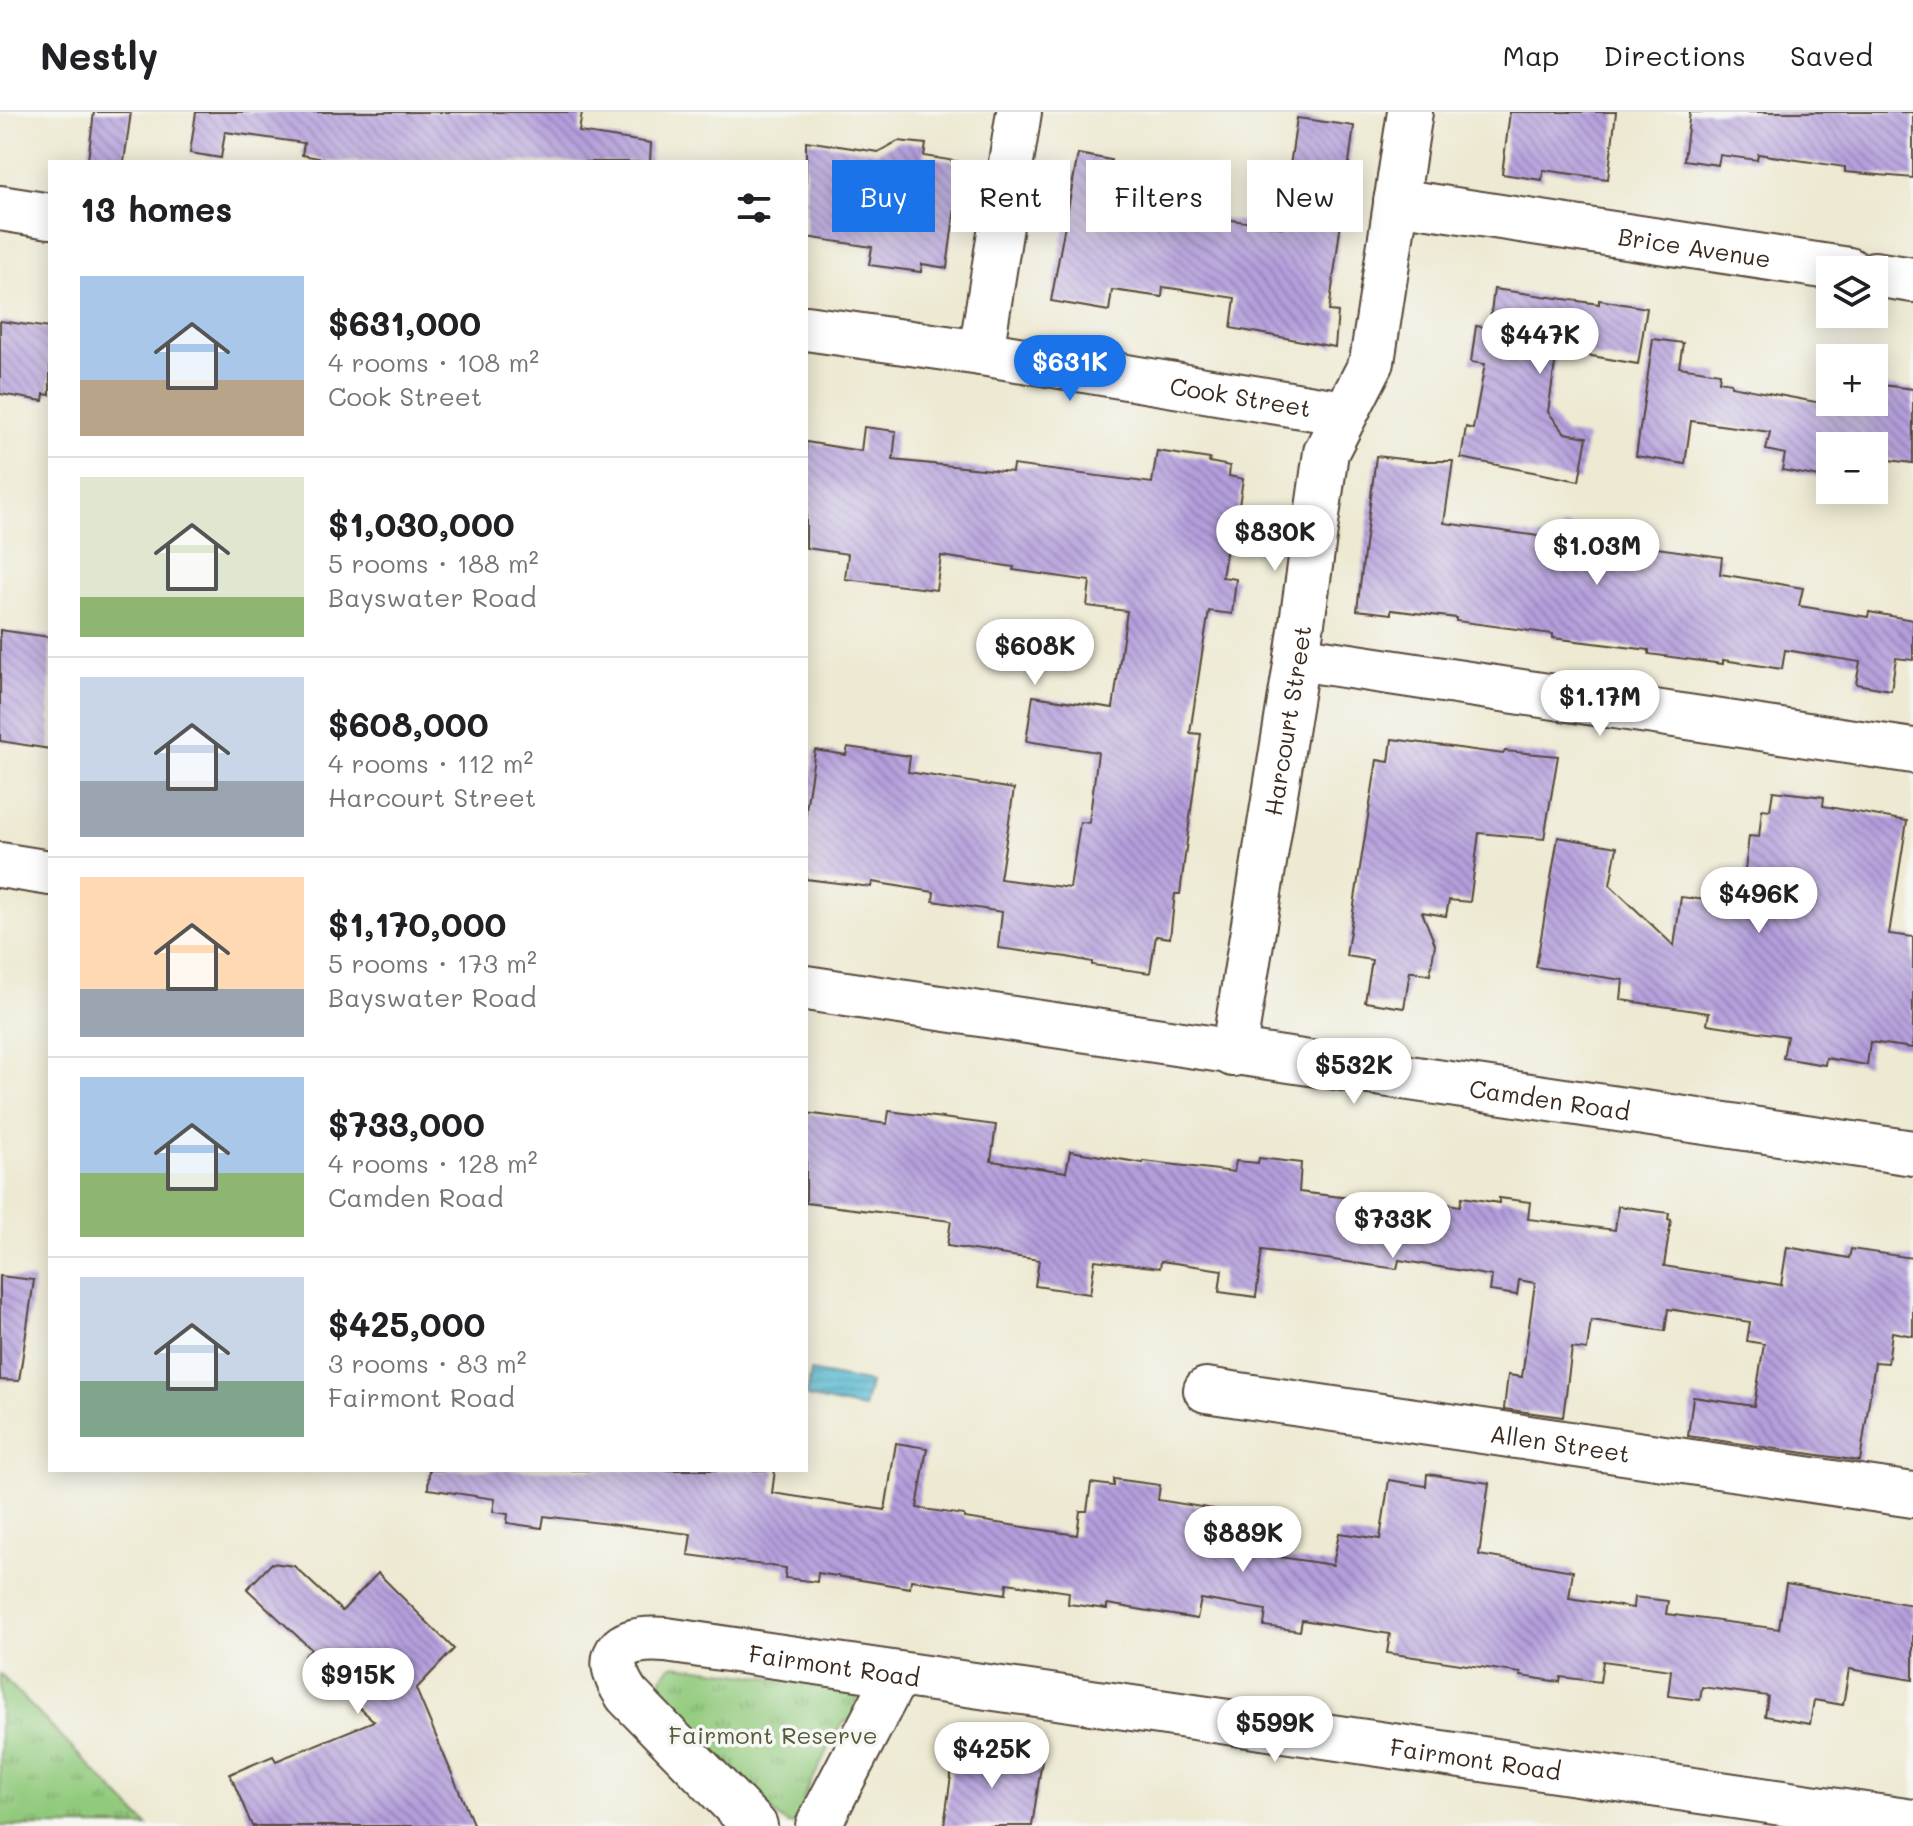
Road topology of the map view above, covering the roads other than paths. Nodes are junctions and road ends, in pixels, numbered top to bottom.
1 (1019, 112) edge
2 (1410, 112) edge
3 (1396, 201) junction
4 (0, 208) edge
5 (48, 216) edge
6 (1816, 265) edge
7 (1888, 276) edge
8 (1913, 280) edge
9 (808, 328) edge
10 (981, 353) junction
11 (1344, 413) junction
12 (1297, 658) junction
13 (1913, 751) edge
14 (0, 865) edge
15 (48, 873) edge
16 (808, 988) edge
17 (1233, 1054) junction
18 (1913, 1153) edge
19 (1206, 1390) dead end
20 (1913, 1495) edge
21 (897, 1674) junction
22 (1913, 1822) edge
23 (755, 1826) edge
24 (818, 1826) edge

1 - 10 street
2 - 3 street, Harcourt Street
3 - 6 street, Brice Avenue
3 - 11 street, Harcourt Street
4 - 5 street
7 - 8 street
9 - 10 street, Cook Street
10 - 11 street, Cook Street
11 - 12 street, Harcourt Street
12 - 13 street
12 - 17 street, Harcourt Street
14 - 15 street
16 - 17 street, Camden Road
17 - 18 street, Camden Road
19 - 20 street, Allen Street
21 - 22 street, Fairmont Road
21 - 23 street, Fairmont Road
21 - 24 street

